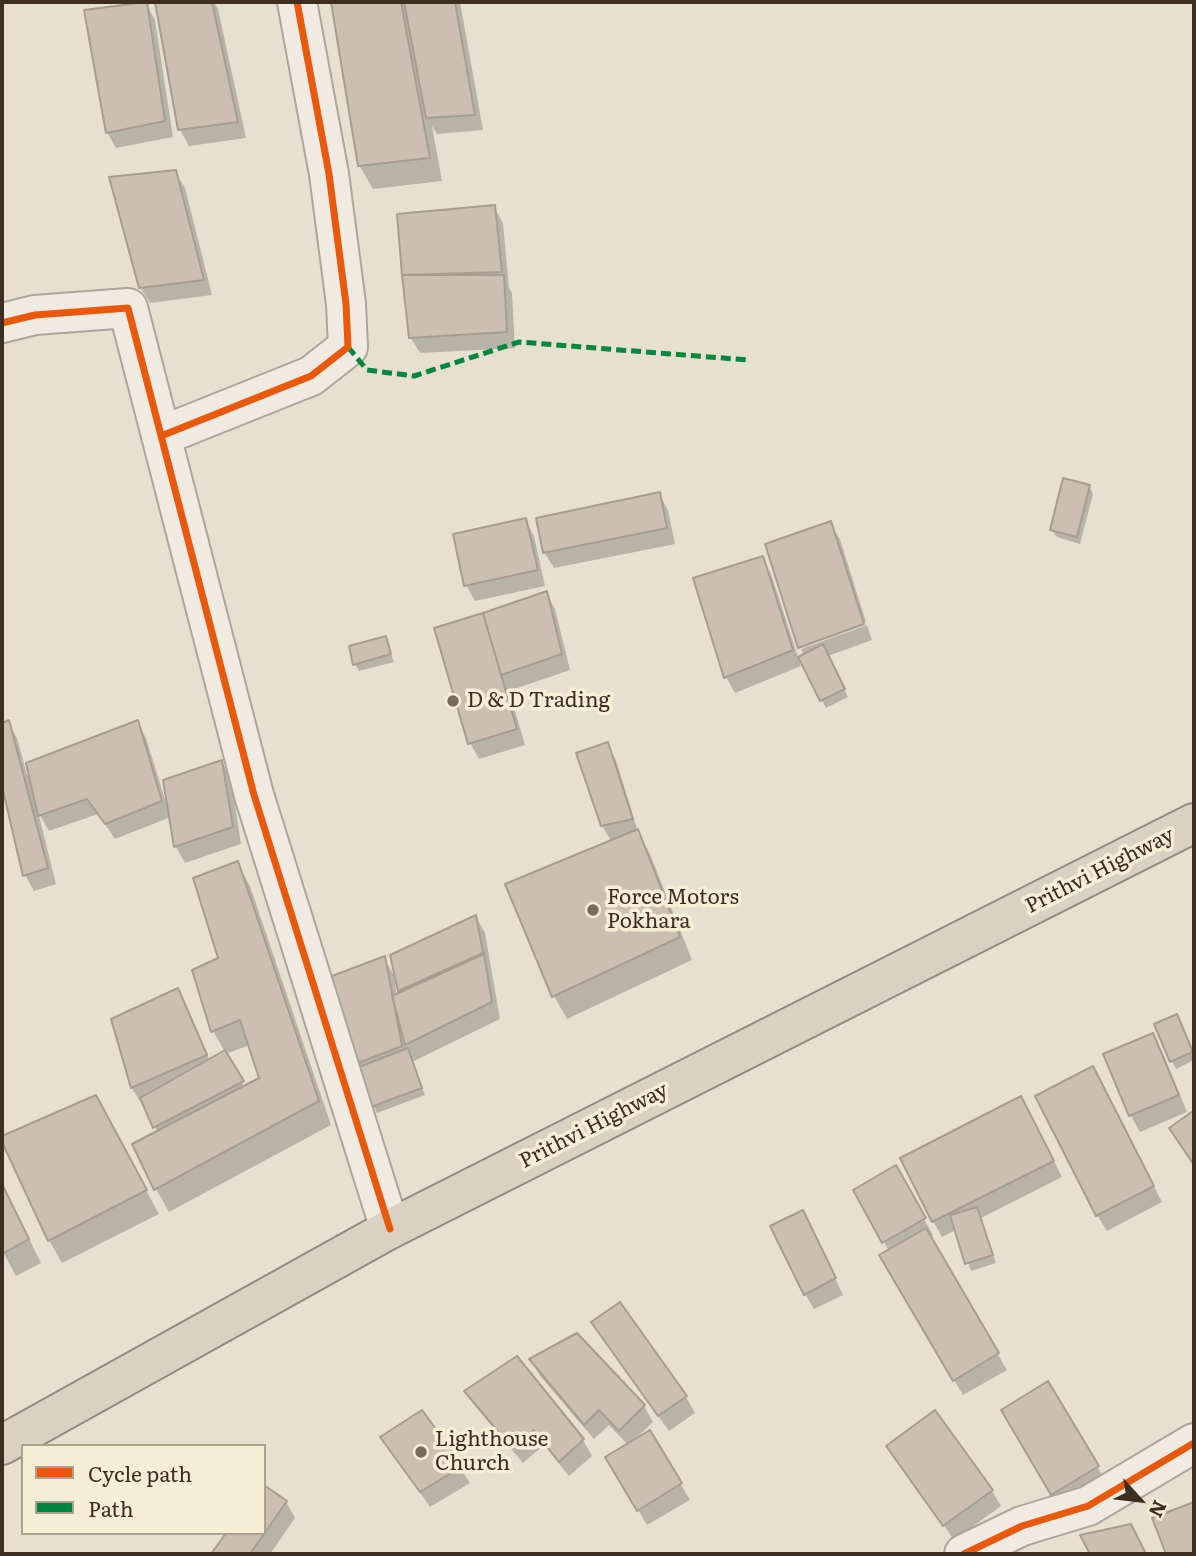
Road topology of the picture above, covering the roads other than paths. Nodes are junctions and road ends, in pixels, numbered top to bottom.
1 (297, 2) edge
2 (2, 323) edge
3 (161, 436) junction
4 (1194, 823) edge
5 (390, 1229) junction
6 (1194, 1443) edge
7 (2, 1445) edge
8 (964, 1554) edge

1 - 3 street
2 - 3 street
3 - 5 street
4 - 5 highway, Prithvi Highway
5 - 7 highway, Prithvi Highway
6 - 8 street

